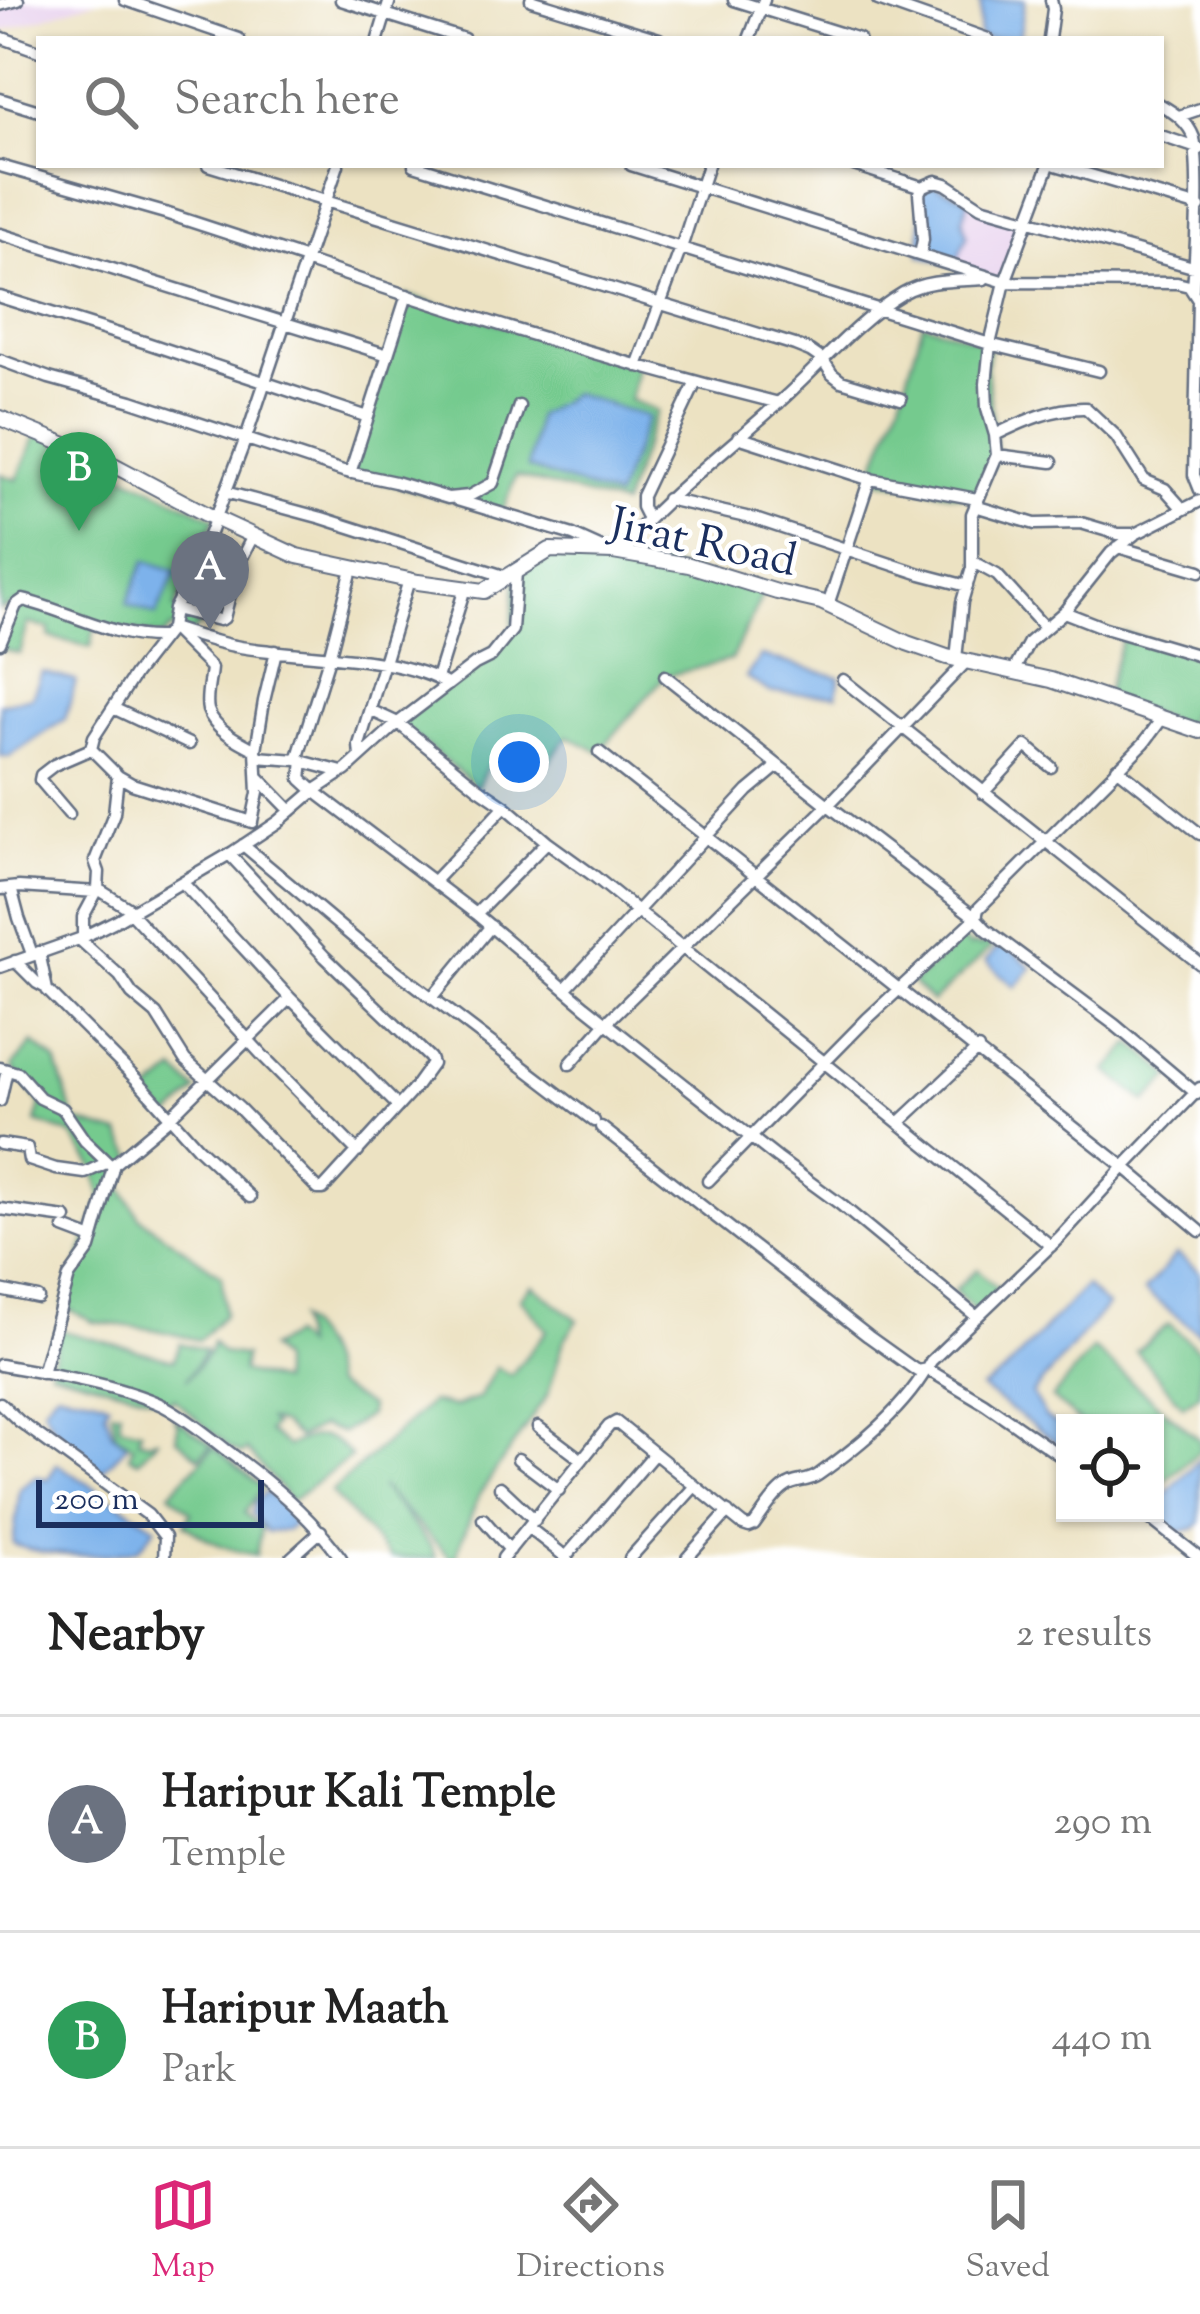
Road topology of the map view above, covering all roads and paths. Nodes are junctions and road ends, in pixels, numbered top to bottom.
1 (18, 0) edge
2 (125, 0) edge
3 (341, 0) edge
4 (390, 0) edge
5 (532, 0) edge
6 (734, 0) edge
7 (878, 0) edge
8 (1051, 0) edge
9 (762, 4) edge
10 (0, 5) edge
11 (386, 14) junction
12 (230, 36) edge
13 (379, 36) edge
14 (455, 36) edge
15 (649, 36) edge
16 (750, 36) edge
17 (851, 36) edge
18 (980, 36) edge
19 (1049, 36) edge
20 (0, 37) edge
21 (36, 50) edge
22 (0, 99) edge
23 (1164, 107) edge
24 (36, 109) edge
25 (1200, 109) edge
26 (1179, 116) junction
27 (1164, 137) edge
28 (1198, 148) edge
29 (0, 166) edge
30 (218, 168) edge
31 (337, 168) edge
32 (424, 168) edge
33 (642, 168) edge
34 (707, 168) edge
35 (863, 168) edge
36 (942, 168) edge
37 (1052, 168) edge
38 (1063, 168) edge
39 (936, 181) junction
40 (702, 187) junction
41 (922, 187) junction
42 (326, 201) junction
43 (1199, 207) edge
44 (1028, 221) junction
45 (0, 234) edge
46 (681, 248) junction
47 (920, 256) junction
48 (305, 260) junction
49 (1197, 268) edge
50 (1000, 280) junction
51 (1193, 289) junction
52 (407, 295) junction
53 (0, 297) edge
54 (658, 305) junction
55 (880, 309) junction
56 (284, 322) junction
57 (1198, 342) edge
58 (990, 344) junction
59 (388, 355) junction
60 (0, 360) edge
61 (823, 360) junction
62 (638, 366) junction
63 (1099, 371) dead end
64 (264, 382) junction
65 (696, 382) junction
66 (901, 399) dead end
67 (779, 403) junction
68 (519, 406) dead end
69 (368, 417) junction
70 (0, 418) edge
71 (995, 435) junction
72 (738, 437) junction
73 (246, 438) junction
74 (997, 455) junction
75 (1052, 462) dead end
76 (350, 473) junction
77 (870, 478) junction
78 (1200, 490) edge
79 (225, 492) junction
80 (448, 498) junction
81 (667, 500) junction
82 (976, 502) junction
83 (1200, 502) edge
84 (1182, 508) junction
85 (215, 518) junction
86 (647, 518) junction
87 (532, 522) junction
88 (1135, 534) junction
89 (253, 536) junction
90 (1118, 547) junction
91 (845, 549) junction
92 (556, 550) junction
93 (613, 552) junction
94 (973, 562) junction
95 (352, 569) junction
96 (1200, 571) edge
97 (511, 574) junction
98 (409, 580) junction
99 (967, 586) junction
100 (465, 588) junction
101 (828, 605) junction
102 (174, 609) junction
103 (1064, 612) junction
104 (1045, 628) junction
105 (167, 633) junction
106 (0, 643) edge
107 (276, 651) junction
108 (1200, 656) edge
109 (329, 658) junction
110 (961, 661) junction
111 (385, 664) junction
112 (1012, 672) junction
113 (665, 676) dead end
114 (843, 680) dead end
115 (442, 682) junction
116 (113, 708) junction
117 (370, 710) junction
118 (1163, 718) junction
119 (398, 723) junction
120 (901, 728) junction
121 (1200, 731) edge
122 (189, 744) dead end
123 (91, 749) junction
124 (599, 752) dead end
125 (257, 754) junction
126 (359, 757) junction
127 (300, 760) junction
128 (778, 766) junction
129 (1051, 767) dead end
130 (1117, 768) junction
131 (342, 772) junction
132 (118, 776) junction
133 (257, 777) junction
134 (314, 791) junction
135 (983, 793) junction
136 (828, 805) junction
137 (505, 806) junction
138 (291, 811) junction
139 (69, 814) dead end
140 (252, 821) junction
141 (264, 831) junction
142 (1200, 834) edge
143 (706, 836) junction
144 (547, 842) junction
145 (1044, 842) junction
146 (243, 845) junction
147 (229, 854) junction
148 (757, 875) junction
149 (434, 881) junction
150 (182, 882) junction
151 (6, 889) edge
152 (98, 890) junction
153 (132, 911) junction
154 (637, 912) junction
155 (476, 914) junction
156 (976, 918) junction
157 (491, 926) junction
158 (81, 938) junction
159 (681, 947) junction
160 (36, 953) junction
161 (15, 961) junction
162 (1200, 964) edge
163 (0, 967) edge
164 (46, 988) junction
165 (565, 988) junction
166 (900, 988) junction
167 (290, 998) junction
168 (432, 998) junction
169 (607, 1022) junction
170 (248, 1040) junction
171 (978, 1049) junction
172 (570, 1064) dead end
173 (825, 1064) junction
174 (3, 1069) edge
175 (208, 1080) junction
176 (1199, 1092) edge
177 (0, 1101) edge
178 (398, 1106) junction
179 (169, 1118) junction
180 (900, 1122) junction
181 (751, 1137) junction
182 (0, 1144) edge
183 (358, 1152) junction
184 (110, 1166) junction
185 (1124, 1167) junction
186 (708, 1181) dead end
187 (250, 1197) dead end
188 (0, 1209) edge
189 (1200, 1231) edge
190 (93, 1239) junction
191 (1051, 1246) junction
192 (0, 1290) edge
193 (38, 1298) dead end
194 (977, 1317) junction
195 (0, 1365) edge
196 (927, 1369) junction
197 (42, 1372) junction
198 (0, 1403) edge
199 (538, 1427) dead end
200 (1056, 1453) edge
201 (654, 1454) junction
202 (518, 1459) dead end
203 (582, 1460) junction
204 (695, 1486) junction
205 (500, 1487) dead end
206 (559, 1490) junction
207 (728, 1512) junction
208 (483, 1519) dead end
209 (1154, 1522) edge
210 (532, 1524) junction
211 (321, 1531) junction
212 (507, 1554) edge
213 (164, 1558) edge
214 (291, 1558) edge
215 (340, 1558) edge
216 (566, 1558) edge
217 (630, 1558) edge
218 (687, 1558) edge
219 (1200, 1558) edge

1 - 10 street
2 - 12 street
3 - 11 street
4 - 11 street
5 - 15 street
6 - 9 street
7 - 18 street
8 - 19 street
9 - 16 street
9 - 17 street
11 - 13 street
11 - 14 street
20 - 21 street
22 - 24 street
23 - 26 street
25 - 26 street
26 - 28 street
27 - 28 street
28 - 43 street
29 - 48 street
30 - 42 street
31 - 42 street
32 - 46 street
33 - 40 street
34 - 40 street
35 - 41 street
36 - 39 street
37 - 44 street
38 - 43 street
39 - 41 street
39 - 44 street
40 - 46 street
40 - 47 street
41 - 47 street
42 - 48 street
42 - 54 street
43 - 49 street
44 - 49 street
44 - 50 street
45 - 56 street
46 - 54 street
46 - 55 street
47 - 50 street
48 - 52 street
48 - 56 street
49 - 51 street
50 - 51 street
50 - 55 street
50 - 58 street
51 - 57 street
52 - 59 street
52 - 62 street
53 - 64 street
54 - 61 street
54 - 62 street
55 - 58 street
55 - 61 street
56 - 59 street
56 - 64 street
57 - 78 street
58 - 63 street
58 - 71 street
59 - 69 street
60 - 73 street
61 - 66 street
61 - 67 street
62 - 65 street
64 - 69 street
64 - 73 street
65 - 67 street
65 - 86 street
67 - 72 street
68 - 80 street
69 - 76 street
70 - 85 main road, Jirat Road
71 - 74 street
71 - 84 street
72 - 77 street
72 - 81 street
73 - 76 street
73 - 79 street
74 - 75 street
74 - 82 street
76 - 80 street
77 - 82 street
77 - 91 street
79 - 85 street
79 - 97 street
80 - 87 street
81 - 86 street
81 - 91 street
82 - 88 street
82 - 94 street
83 - 84 street
84 - 88 street
85 - 89 main road, Jirat Road
85 - 102 street
86 - 93 street
87 - 92 street
87 - 93 street
88 - 90 street
89 - 95 main road, Jirat Road
89 - 102 street
90 - 96 street
90 - 103 street
91 - 99 street
91 - 101 street
92 - 93 main road, Jirat Road
92 - 97 main road, Jirat Road
93 - 101 main road, Jirat Road
94 - 99 street
94 - 104 street
95 - 98 main road, Jirat Road
95 - 109 street
97 - 100 main road, Jirat Road
97 - 115 street
98 - 100 main road, Jirat Road
98 - 111 street
99 - 110 street
100 - 115 street
101 - 110 main road, Jirat Road
102 - 105 street
103 - 104 street
103 - 108 street
104 - 112 street
105 - 106 street
105 - 107 street
105 - 116 street
105 - 125 street
107 - 109 street
107 - 125 street
109 - 111 street
109 - 127 street
110 - 112 main road, Jirat Road
110 - 120 street
111 - 115 street
111 - 117 street
112 - 118 main road, Jirat Road
113 - 128 street
114 - 120 street
115 - 119 street
116 - 122 street
116 - 123 street
117 - 119 street
117 - 126 street
118 - 121 main road, Jirat Road
118 - 130 street
119 - 126 street
119 - 137 street
120 - 135 street
120 - 136 street
123 - 132 street
123 - 139 street
124 - 143 street
125 - 127 street
125 - 133 street
126 - 131 street
127 - 131 street
127 - 134 street
128 - 136 street
128 - 143 street
129 - 135 street
130 - 142 street
130 - 145 street
131 - 134 street
132 - 140 street
132 - 152 street
133 - 138 street
133 - 140 street
134 - 138 street
134 - 149 street
135 - 145 street
136 - 148 street
136 - 156 street
137 - 144 street
137 - 149 street
138 - 141 street
140 - 141 street
141 - 146 street
143 - 148 street
143 - 154 street
144 - 154 street
144 - 155 street
145 - 156 street
145 - 162 street
146 - 147 street
146 - 168 street
147 - 150 street
147 - 178 street
148 - 159 street
148 - 166 street
149 - 155 street
150 - 153 street
150 - 167 street
151 - 152 street
151 - 160 street
152 - 153 street
152 - 158 street
153 - 158 street
153 - 170 street
154 - 159 street
154 - 165 street
155 - 157 street
156 - 166 street
156 - 176 street
157 - 165 street
157 - 168 street
158 - 160 street
158 - 175 street
159 - 169 street
159 - 173 street
160 - 161 street
160 - 164 street
161 - 163 street
161 - 164 street
164 - 179 street
165 - 169 street
166 - 171 street
166 - 173 street
167 - 170 street
167 - 178 street
168 - 196 street
169 - 172 street
169 - 181 street
170 - 175 street
170 - 183 street
171 - 180 street
171 - 185 street
173 - 180 street
173 - 181 street
174 - 177 street
174 - 184 street
175 - 179 street
175 - 183 street
176 - 185 street
178 - 183 street
179 - 184 street
179 - 187 street
180 - 191 street
181 - 186 street
181 - 194 street
182 - 184 street
184 - 190 street
185 - 189 street
185 - 191 street
188 - 190 street
190 - 197 street
191 - 194 street
192 - 193 street
194 - 196 street
195 - 197 street
196 - 200 street
196 - 207 street
197 - 211 street
198 - 213 street
199 - 203 street
201 - 203 street
201 - 204 street
201 - 216 street
202 - 206 street
203 - 206 street
204 - 207 street
204 - 217 street
205 - 210 street
206 - 210 street
207 - 218 street
208 - 212 street
209 - 219 street
210 - 212 street
210 - 216 street
211 - 214 street
211 - 215 street

